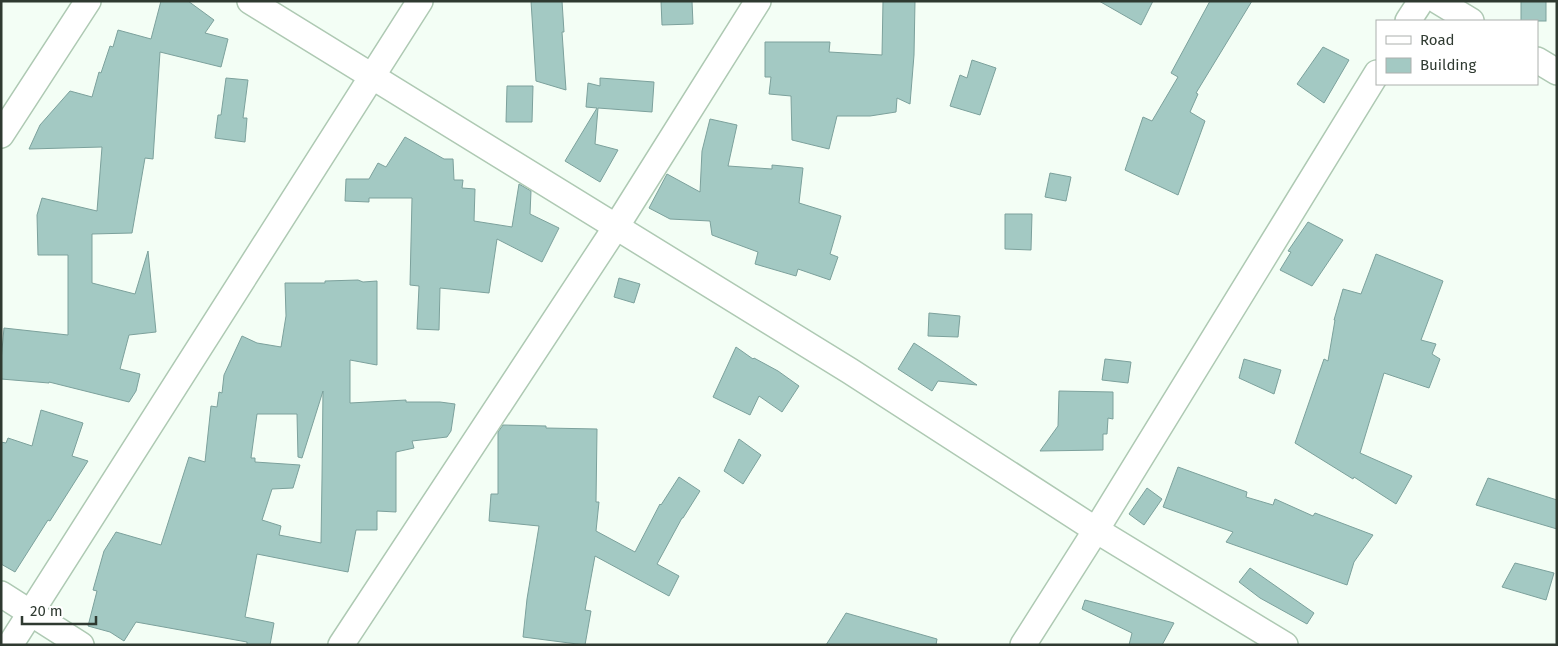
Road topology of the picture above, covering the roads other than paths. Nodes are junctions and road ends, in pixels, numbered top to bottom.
1 (88, 1) edge
2 (250, 1) edge
3 (420, 1) edge
4 (758, 1) edge
5 (1421, 1) edge
6 (1438, 1) edge
7 (1409, 20) edge
8 (1469, 20) edge
9 (1538, 61) edge
10 (1557, 72) edge
11 (1376, 75) edge
12 (372, 78) junction
13 (1, 135) edge
14 (616, 227) junction
15 (1096, 530) junction
16 (1, 594) edge
17 (30, 613) junction
18 (10, 645) edge
19 (81, 645) edge
20 (341, 645) edge
21 (1023, 645) edge
22 (1285, 645) edge

1 - 13 street
2 - 12 street
3 - 12 street
4 - 14 street
5 - 7 street
6 - 8 street
9 - 10 street
11 - 15 street
12 - 14 street
12 - 17 street
14 - 15 street
14 - 20 street
15 - 21 street
15 - 22 street
16 - 17 street
17 - 18 street
17 - 19 street

